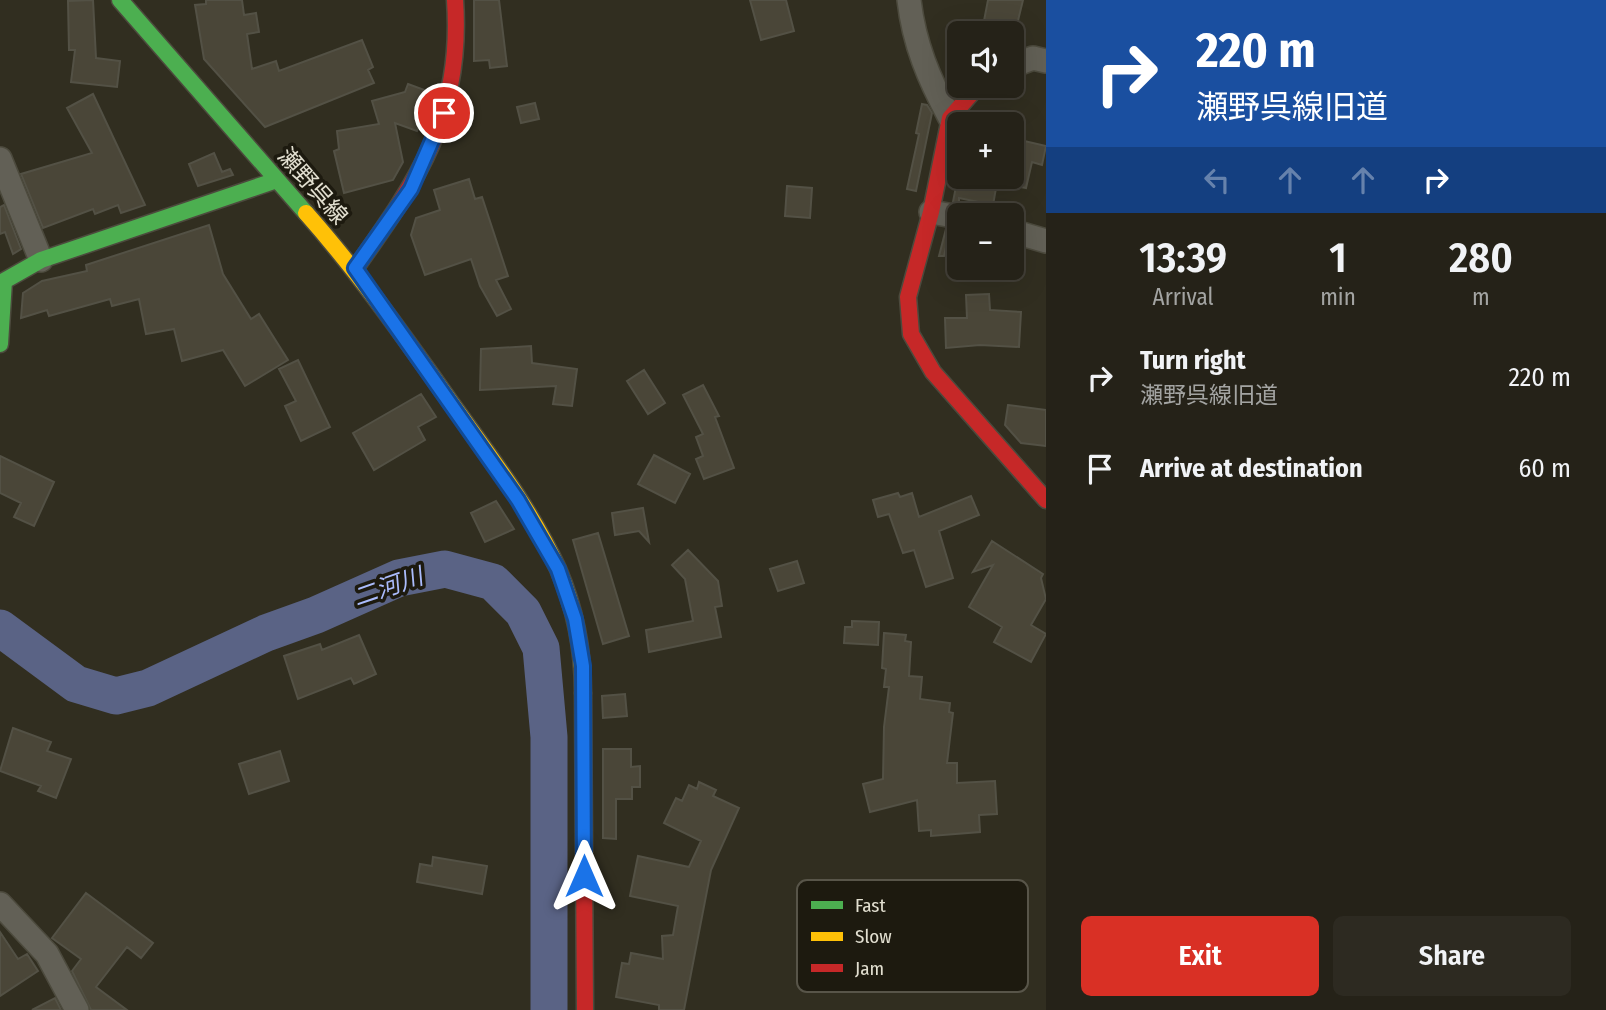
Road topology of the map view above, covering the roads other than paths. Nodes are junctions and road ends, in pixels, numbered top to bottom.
1 (120, 0) edge
2 (455, 0) edge
3 (909, 0) edge
4 (1024, 61) edge
5 (1046, 61) edge
6 (968, 98) edge
7 (947, 112) edge
8 (955, 112) edge
9 (947, 133) edge
10 (0, 159) edge
11 (277, 180) junction
12 (931, 212) junction
13 (947, 215) edge
14 (1024, 235) edge
15 (1046, 241) edge
16 (41, 260) junction
17 (355, 268) junction
18 (0, 344) edge
19 (1046, 500) edge
20 (0, 904) edge
21 (77, 1010) edge
22 (585, 1010) edge

1 - 11 main road, 瀬野呉線
2 - 17 main road
3 - 7 street
4 - 5 street
6 - 8 main road
9 - 12 main road
10 - 16 street
11 - 16 main road
11 - 17 main road, 瀬野呉線
12 - 13 street
12 - 19 main road
14 - 15 street
16 - 18 main road
17 - 22 main road, 瀬野呉線
20 - 21 street

